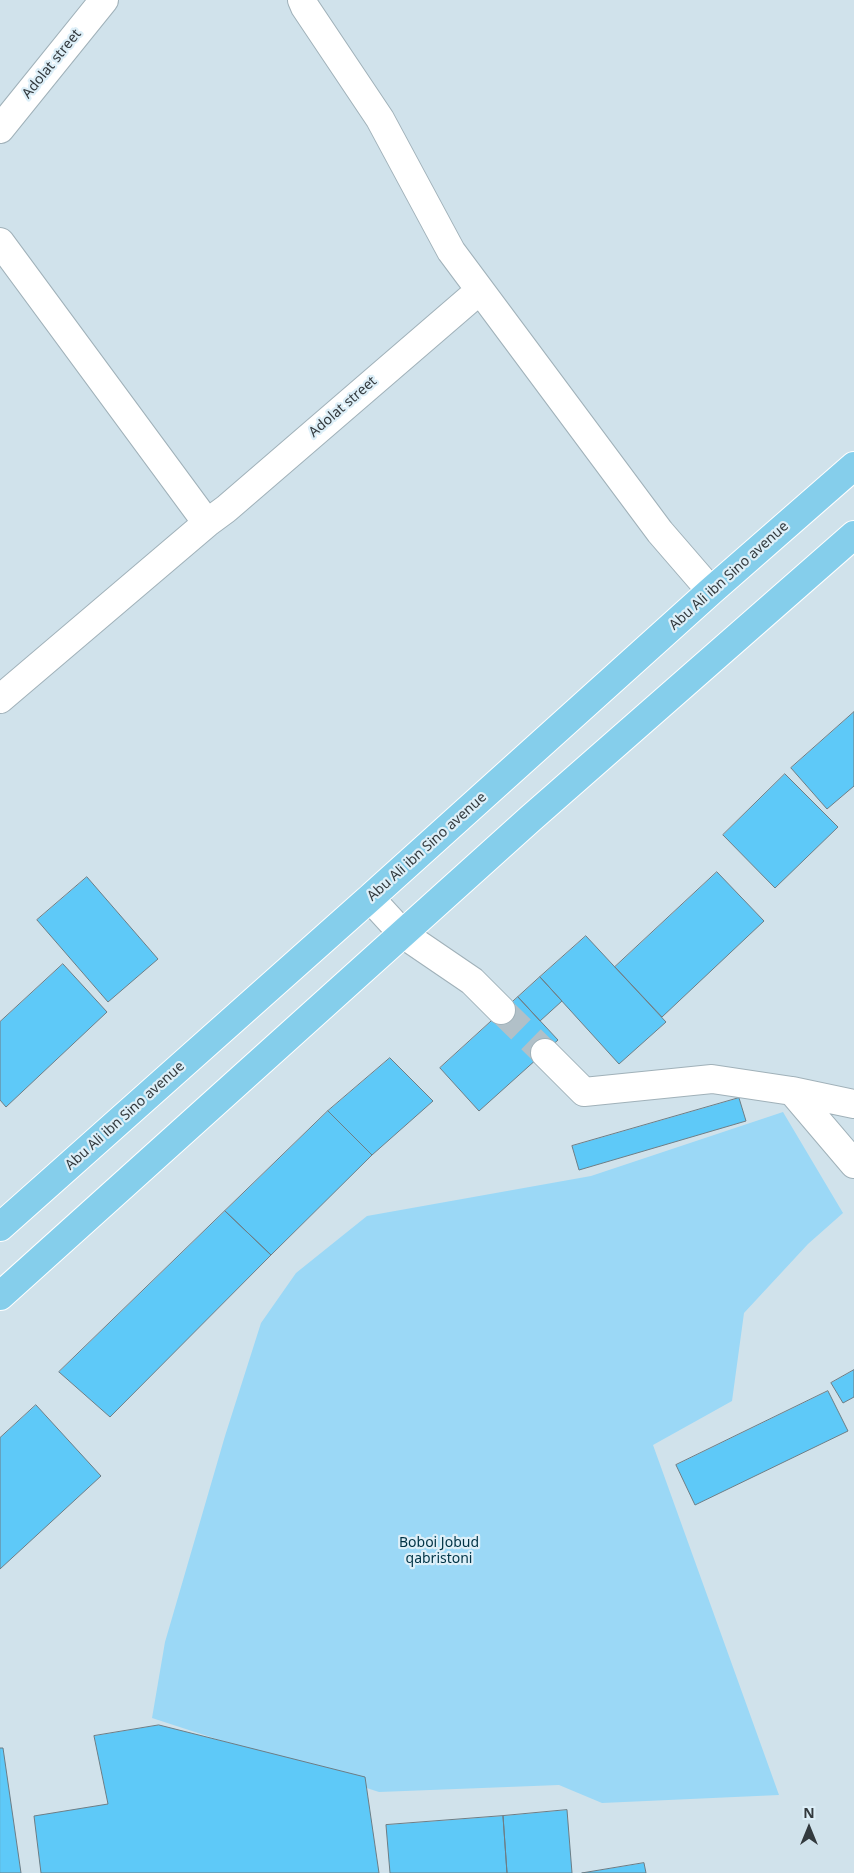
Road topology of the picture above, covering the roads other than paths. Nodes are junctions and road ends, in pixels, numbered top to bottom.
1 (104, 0) edge
2 (302, 0) edge
3 (0, 129) edge
4 (0, 242) edge
5 (479, 290) junction
6 (854, 466) edge
7 (207, 523) junction
8 (854, 534) edge
9 (710, 591) junction
10 (0, 699) edge
11 (370, 898) junction
12 (403, 934) junction
13 (502, 1010) tunnel mouth
14 (545, 1053) tunnel mouth
15 (792, 1091) junction
16 (854, 1104) edge
17 (854, 1164) edge
18 (0, 1227) edge
19 (0, 1296) edge

1 - 3 street, Adolat street
2 - 5 street
4 - 7 street
5 - 7 street, Adolat street
5 - 9 street
6 - 9 main road, Abu Ali ibn Sino avenue
7 - 10 street, Adolat street
8 - 12 main road
9 - 11 main road, Abu Ali ibn Sino avenue
11 - 12 street
11 - 18 main road, Abu Ali ibn Sino avenue
12 - 13 street
12 - 19 main road
14 - 15 street
15 - 16 street
15 - 17 street

